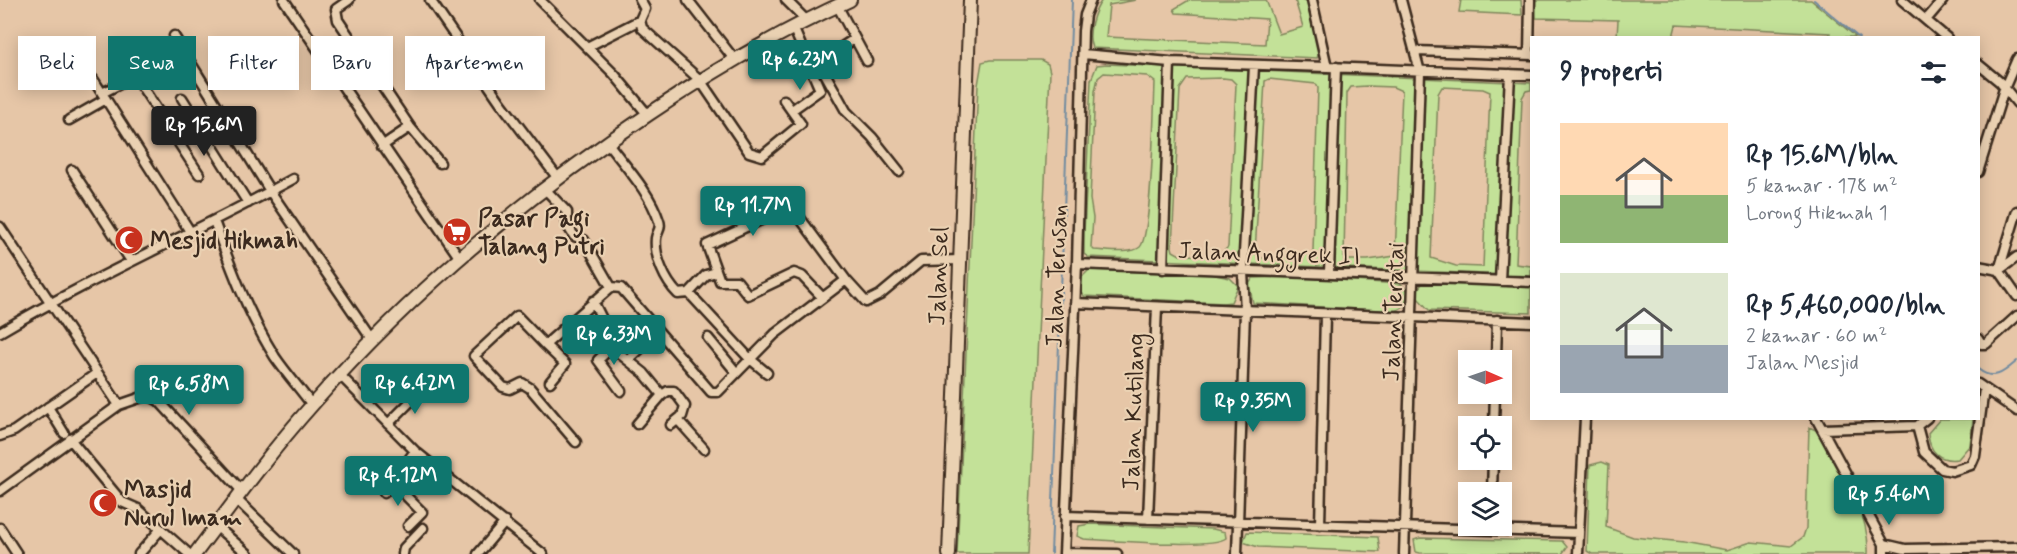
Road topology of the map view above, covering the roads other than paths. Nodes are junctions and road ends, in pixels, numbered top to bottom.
1 (284, 0) edge
2 (430, 0) edge
3 (540, 0) edge
4 (640, 0) edge
5 (688, 0) edge
6 (786, 0) edge
7 (849, 0) edge
8 (970, 0) edge
9 (1091, 0) edge
10 (1312, 0) edge
11 (1401, 0) edge
12 (1530, 0) edge
13 (1902, 0) edge
14 (1943, 0) edge
15 (344, 1) edge
16 (837, 6) junction
17 (640, 20) junction
18 (806, 20) junction
19 (1926, 20) junction
20 (793, 27) junction
21 (1945, 36) edge
22 (855, 39) junction
23 (587, 47) junction
24 (1416, 51) junction
25 (1083, 54) junction
26 (1530, 55) edge
27 (734, 59) junction
28 (2017, 59) edge
29 (867, 61) dead end
30 (1170, 62) junction
31 (1254, 66) junction
32 (1980, 66) edge
33 (1327, 67) junction
34 (1336, 67) junction
35 (822, 68) junction
36 (196, 71) edge
37 (812, 71) junction
38 (1420, 72) junction
39 (1510, 75) junction
40 (1530, 75) edge
41 (700, 80) junction
42 (831, 83) junction
43 (96, 84) edge
44 (820, 89) junction
45 (2004, 89) junction
46 (113, 90) edge
47 (144, 90) edge
48 (104, 96) junction
49 (182, 98) dead end
50 (784, 100) dead end
51 (2017, 103) edge
52 (792, 110) junction
53 (648, 115) junction
54 (69, 120) dead end
55 (410, 127) junction
56 (607, 142) junction
57 (382, 146) junction
58 (440, 163) dead end
59 (1980, 166) edge
60 (72, 170) dead end
61 (899, 171) dead end
62 (199, 174) dead end
63 (557, 177) junction
64 (293, 179) dead end
65 (544, 188) junction
66 (270, 191) junction
67 (248, 203) junction
68 (2017, 212) edge
69 (214, 222) junction
70 (0, 227) edge
71 (191, 233) junction
72 (459, 257) junction
73 (2017, 258) edge
74 (960, 260) junction
75 (131, 261) junction
76 (1077, 264) junction
77 (1980, 266) edge
78 (1163, 269) junction
79 (1999, 270) junction
80 (716, 272) junction
81 (1243, 272) junction
82 (1329, 273) junction
83 (1413, 278) junction
84 (846, 280) junction
85 (1500, 281) junction
86 (1530, 282) edge
87 (611, 287) junction
88 (689, 293) junction
89 (2017, 296) edge
90 (822, 297) junction
91 (593, 301) junction
92 (49, 303) junction
93 (1075, 303) junction
94 (1157, 307) junction
95 (1245, 311) junction
96 (1325, 315) junction
97 (2017, 316) edge
98 (1412, 317) junction
99 (1497, 320) junction
100 (1530, 322) edge
101 (0, 332) edge
102 (658, 333) junction
103 (708, 338) dead end
104 (373, 340) junction
105 (1980, 342) edge
106 (545, 345) junction
107 (612, 347) junction
108 (1496, 350) edge
109 (750, 359) junction
110 (627, 360) junction
111 (736, 372) junction
112 (98, 373) junction
113 (767, 373) dead end
114 (340, 375) junction
115 (550, 382) dead end
116 (1981, 386) edge
117 (424, 388) dead end
118 (621, 391) dead end
119 (663, 395) junction
120 (119, 405) junction
121 (312, 405) junction
122 (48, 407) junction
123 (2017, 411) edge
124 (1585, 420) edge
125 (1817, 420) edge
126 (1924, 420) edge
127 (1977, 420) edge
128 (388, 424) junction
129 (637, 424) dead end
130 (1917, 426) junction
131 (1822, 429) junction
132 (0, 436) edge
133 (67, 436) junction
134 (576, 442) dead end
135 (704, 449) dead end
136 (415, 451) junction
137 (393, 483) junction
138 (0, 491) edge
139 (384, 493) dead end
140 (239, 495) junction
141 (1065, 516) junction
142 (1148, 519) junction
143 (505, 522) junction
144 (1237, 522) junction
145 (1320, 525) junction
146 (216, 526) junction
147 (408, 526) dead end
148 (1405, 527) junction
149 (0, 528) edge
150 (423, 528) dead end
151 (1458, 528) edge
152 (161, 529) junction
153 (1512, 529) edge
154 (1579, 534) junction
155 (1884, 544) junction
156 (2017, 547) edge
157 (1064, 553) edge
158 (16, 554) edge
159 (140, 554) edge
160 (189, 554) edge
161 (195, 554) edge
162 (248, 554) edge
163 (293, 554) edge
164 (403, 554) edge
165 (478, 554) edge
166 (543, 554) edge
167 (949, 554) edge
168 (1117, 554) edge
169 (1237, 554) edge
170 (1404, 554) edge
171 (1578, 554) edge
172 (1884, 554) edge

1 - 57 street
2 - 63 street
3 - 23 street
4 - 17 street
5 - 27 street
6 - 18 street
7 - 16 main road
8 - 74 main road, Jalan Sel
9 - 25 street, Jalan Terusan
10 - 33 street
11 - 24 street, Jalan Teratai
12 - 26 street
13 - 19 street
14 - 19 street
15 - 55 street
16 - 18 main road
16 - 22 street
17 - 23 street
17 - 41 street
18 - 20 main road
19 - 21 street
20 - 27 main road
20 - 37 street
22 - 29 street
22 - 35 street
23 - 53 street
24 - 26 street
24 - 38 street, Jalan Teratai
25 - 30 street
25 - 76 street, Jalan Terusan
27 - 41 main road
28 - 45 street
30 - 31 street
30 - 78 street
31 - 33 street
31 - 81 street
32 - 45 street
33 - 34 street
34 - 38 street
34 - 82 street
35 - 37 street
35 - 42 street
36 - 66 street
37 - 44 street
38 - 39 street
38 - 83 street, Jalan Teratai
39 - 40 street
39 - 85 street
41 - 52 street
41 - 53 main road
42 - 44 street
42 - 61 street
43 - 48 street
44 - 52 street
45 - 51 street
45 - 59 street
46 - 48 street
47 - 62 street
48 - 54 street
48 - 71 street
49 - 67 street
50 - 52 street
53 - 56 main road
55 - 57 street
55 - 58 street
56 - 63 main road
56 - 88 street
57 - 72 street
60 - 75 street
63 - 65 main road
64 - 66 street
65 - 72 main road
65 - 87 street
66 - 67 street
66 - 104 street
67 - 69 street
68 - 79 street
69 - 71 street
69 - 121 street
70 - 92 street
71 - 75 street
72 - 104 main road
73 - 79 street
74 - 84 street
74 - 167 main road, Jalan Sel
75 - 92 street
76 - 78 street, Jalan Anggrek II
76 - 93 street, Jalan Terusan
77 - 79 street
78 - 81 street, Jalan Anggrek II
79 - 89 street
80 - 84 street
80 - 88 street
80 - 90 street
81 - 82 street, Jalan Anggrek II
81 - 95 street
82 - 83 street, Jalan Anggrek II
83 - 85 street, Jalan Anggrek II
83 - 98 street, Jalan Teratai
84 - 90 street
85 - 86 street, Jalan Anggrek II
87 - 91 street
87 - 102 street
88 - 109 street
90 - 109 street
91 - 106 street
91 - 107 street
92 - 101 street
92 - 112 street
93 - 94 street
93 - 141 street, Jalan Terusan
94 - 95 street
94 - 142 street, Jalan Kutilang
95 - 96 street
95 - 144 street
96 - 98 street
96 - 145 street
97 - 105 street
98 - 99 street
98 - 148 street, Jalan Teratai
99 - 100 street
99 - 108 street
102 - 110 street
102 - 111 street
103 - 111 street
104 - 114 main road
106 - 115 street
106 - 134 street
107 - 110 street
107 - 118 street
109 - 111 street
109 - 113 street
110 - 119 street
112 - 120 street
112 - 122 street
114 - 121 main road
114 - 128 street
116 - 123 street
117 - 128 street
119 - 129 street
119 - 135 street
120 - 133 street
120 - 140 street
121 - 140 main road
122 - 132 street
122 - 133 street
124 - 154 street
125 - 131 street
126 - 130 street
127 - 130 street
128 - 136 street
130 - 131 street
131 - 155 street
133 - 138 street
133 - 152 street
136 - 137 street
136 - 143 street
137 - 139 street
137 - 147 street
140 - 146 main road
140 - 163 street
141 - 142 street
141 - 157 street, Jalan Terusan
142 - 144 street
143 - 165 street
143 - 166 street
144 - 145 street
144 - 169 street
145 - 148 street
146 - 161 main road
146 - 162 street
148 - 151 street
148 - 170 street, Jalan Teratai
149 - 158 street
150 - 164 street
152 - 159 street
152 - 160 street
153 - 154 street
154 - 171 street
155 - 156 street
155 - 172 street
157 - 168 street

